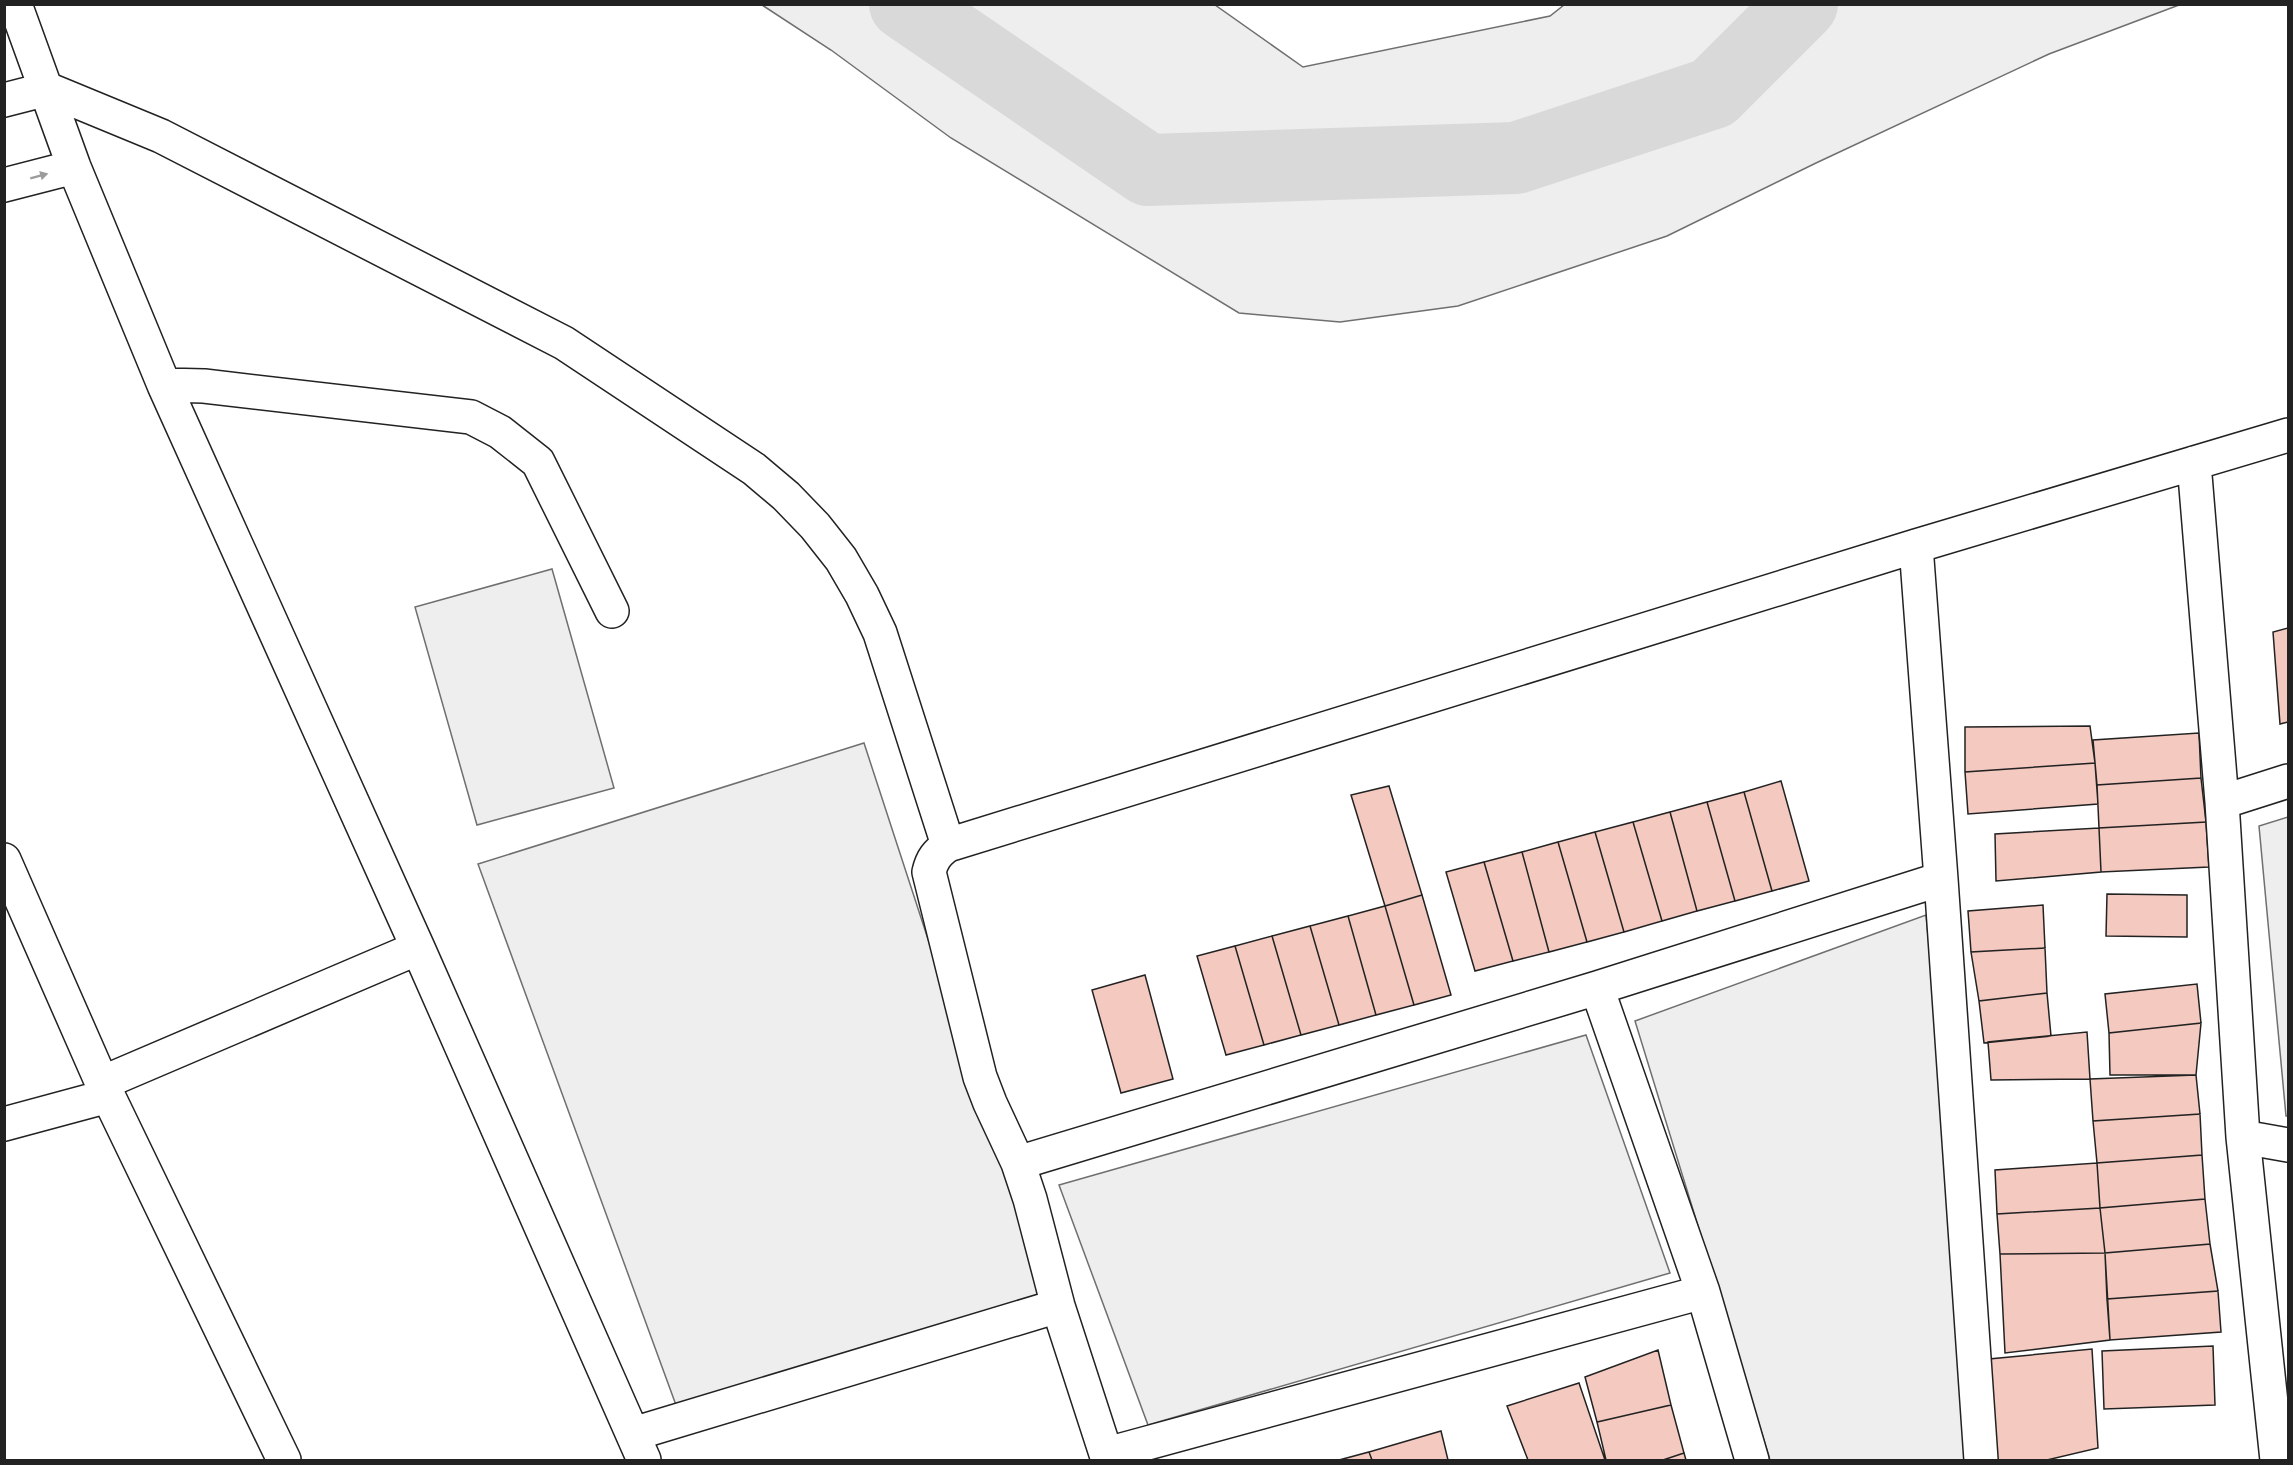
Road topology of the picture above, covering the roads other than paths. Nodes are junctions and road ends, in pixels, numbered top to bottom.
1 (15, 4) edge
2 (46, 89) junction
3 (4, 100) edge
4 (74, 167) junction
5 (4, 185) edge
6 (164, 385) junction
7 (2289, 435) edge
8 (2194, 463) junction
9 (1916, 546) junction
10 (612, 610) dead end
11 (2289, 781) edge
12 (2222, 802) junction
13 (948, 846) junction
14 (4, 860) edge
15 (1941, 879) junction
16 (418, 948) junction
17 (1597, 988) junction
18 (105, 1089) junction
19 (4, 1124) edge
20 (2243, 1137) junction
21 (2289, 1145) edge
22 (1018, 1163) junction
23 (1703, 1292) junction
24 (1058, 1306) junction
25 (638, 1447) edge
26 (1107, 1457) edge
27 (284, 1461) edge
28 (1752, 1461) edge
29 (1981, 1461) edge
30 (2277, 1461) edge

1 - 2 street
2 - 3 street
2 - 4 street
2 - 13 street
5 -> 4 street
4 - 6 street
6 - 10 street
6 - 16 street
7 - 8 street
8 - 9 street
8 - 12 street
9 - 13 street
9 - 15 street
11 - 12 street
12 - 20 street
13 - 22 street
14 - 18 street
15 - 17 street
15 - 29 street
16 - 18 street
16 - 25 street
17 - 22 street
17 - 23 street
18 - 19 street
18 - 27 street
20 - 21 street
20 - 30 street
22 - 24 street
23 - 26 street
23 - 28 street
24 - 25 street
24 - 26 street

